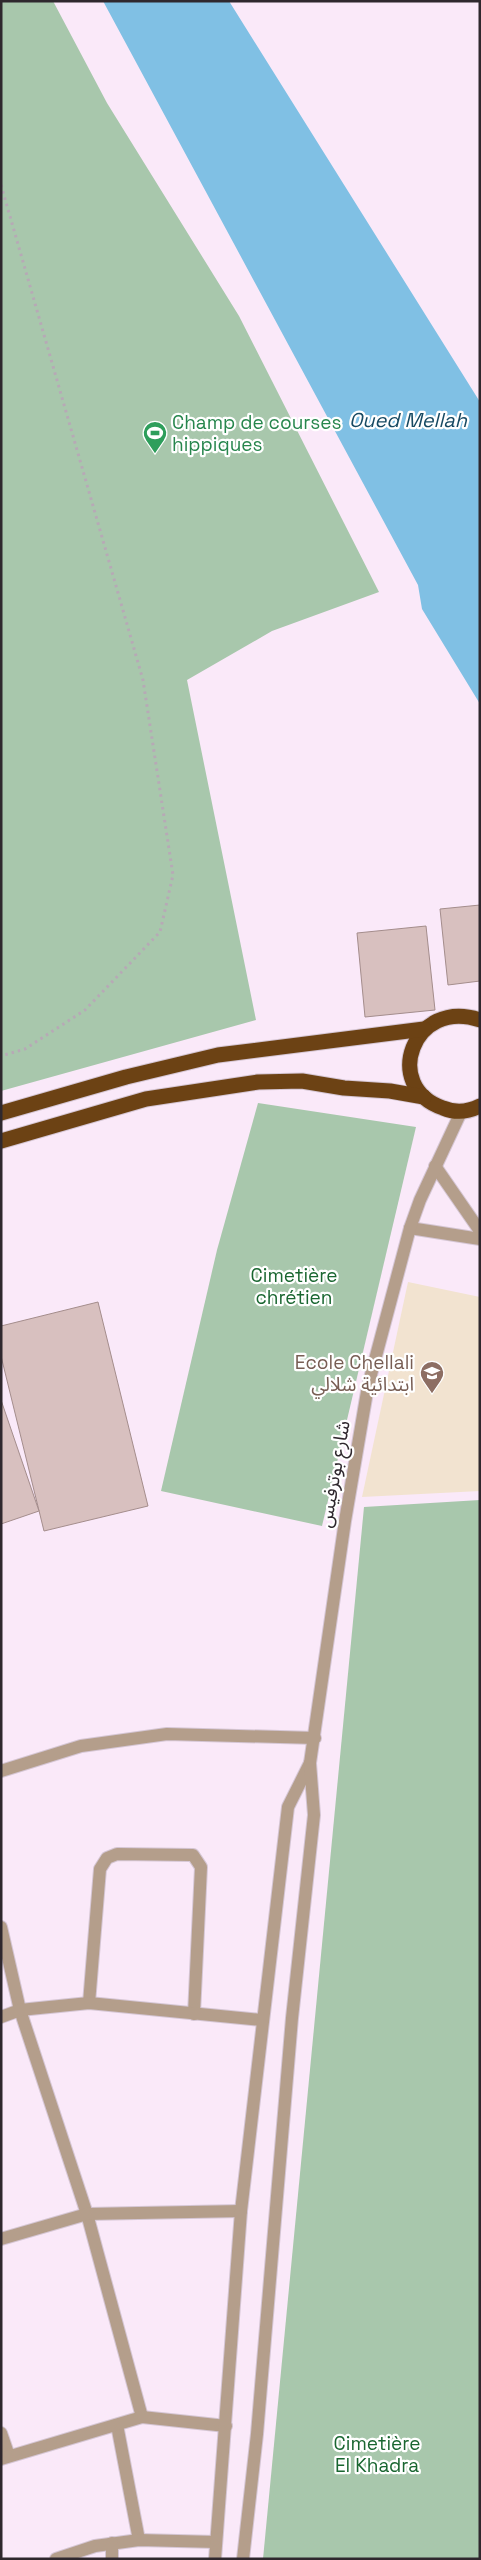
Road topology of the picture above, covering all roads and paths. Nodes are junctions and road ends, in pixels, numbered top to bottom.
1 (1, 185) edge
2 (480, 1020) edge
3 (424, 1029) junction
4 (1, 1056) edge
5 (424, 1097) junction
6 (480, 1106) edge
7 (460, 1112) junction
8 (1, 1114) edge
9 (1, 1141) edge
10 (435, 1166) junction
11 (410, 1228) junction
12 (480, 1230) edge
13 (480, 1239) edge
14 (314, 1738) junction
15 (310, 1763) junction
16 (1, 1771) edge
17 (1, 1926) edge
18 (88, 2003) junction
19 (20, 2010) junction
20 (194, 2014) junction
21 (1, 2017) edge
22 (262, 2020) junction
23 (241, 2211) junction
24 (86, 2214) junction
25 (1, 2239) edge
26 (142, 2417) junction
27 (117, 2424) junction
28 (226, 2426) junction
29 (1, 2432) edge
30 (5, 2458) edge
31 (139, 2540) junction
32 (216, 2542) junction
33 (112, 2543) junction
34 (56, 2559) edge
35 (112, 2559) edge
36 (215, 2559) edge
37 (243, 2559) edge

1 - 4 path
2 - 3 highway
3 - 5 highway
3 - 8 highway
5 - 7 highway
5 - 9 highway
6 - 7 highway
7 - 10 street, شارع بوترفيس
10 - 11 street, شارع بوترفيس
10 - 12 street
11 - 13 street
11 - 14 street, شارع بوترفيس
14 - 15 street, شارع بوترفيس
14 - 16 street
15 - 22 street
15 - 37 street
17 - 19 street
18 - 19 street
18 - 20 street
18 - 20 street
19 - 21 street
19 - 24 street
20 - 22 street
22 - 23 street
23 - 24 street
23 - 28 street
24 - 25 street
24 - 26 street
26 - 27 street
26 - 28 street
27 - 30 street
27 - 31 street
28 - 32 street
29 - 30 street
31 - 32 street
31 - 33 street
32 - 36 street
33 - 34 street
33 - 35 street

